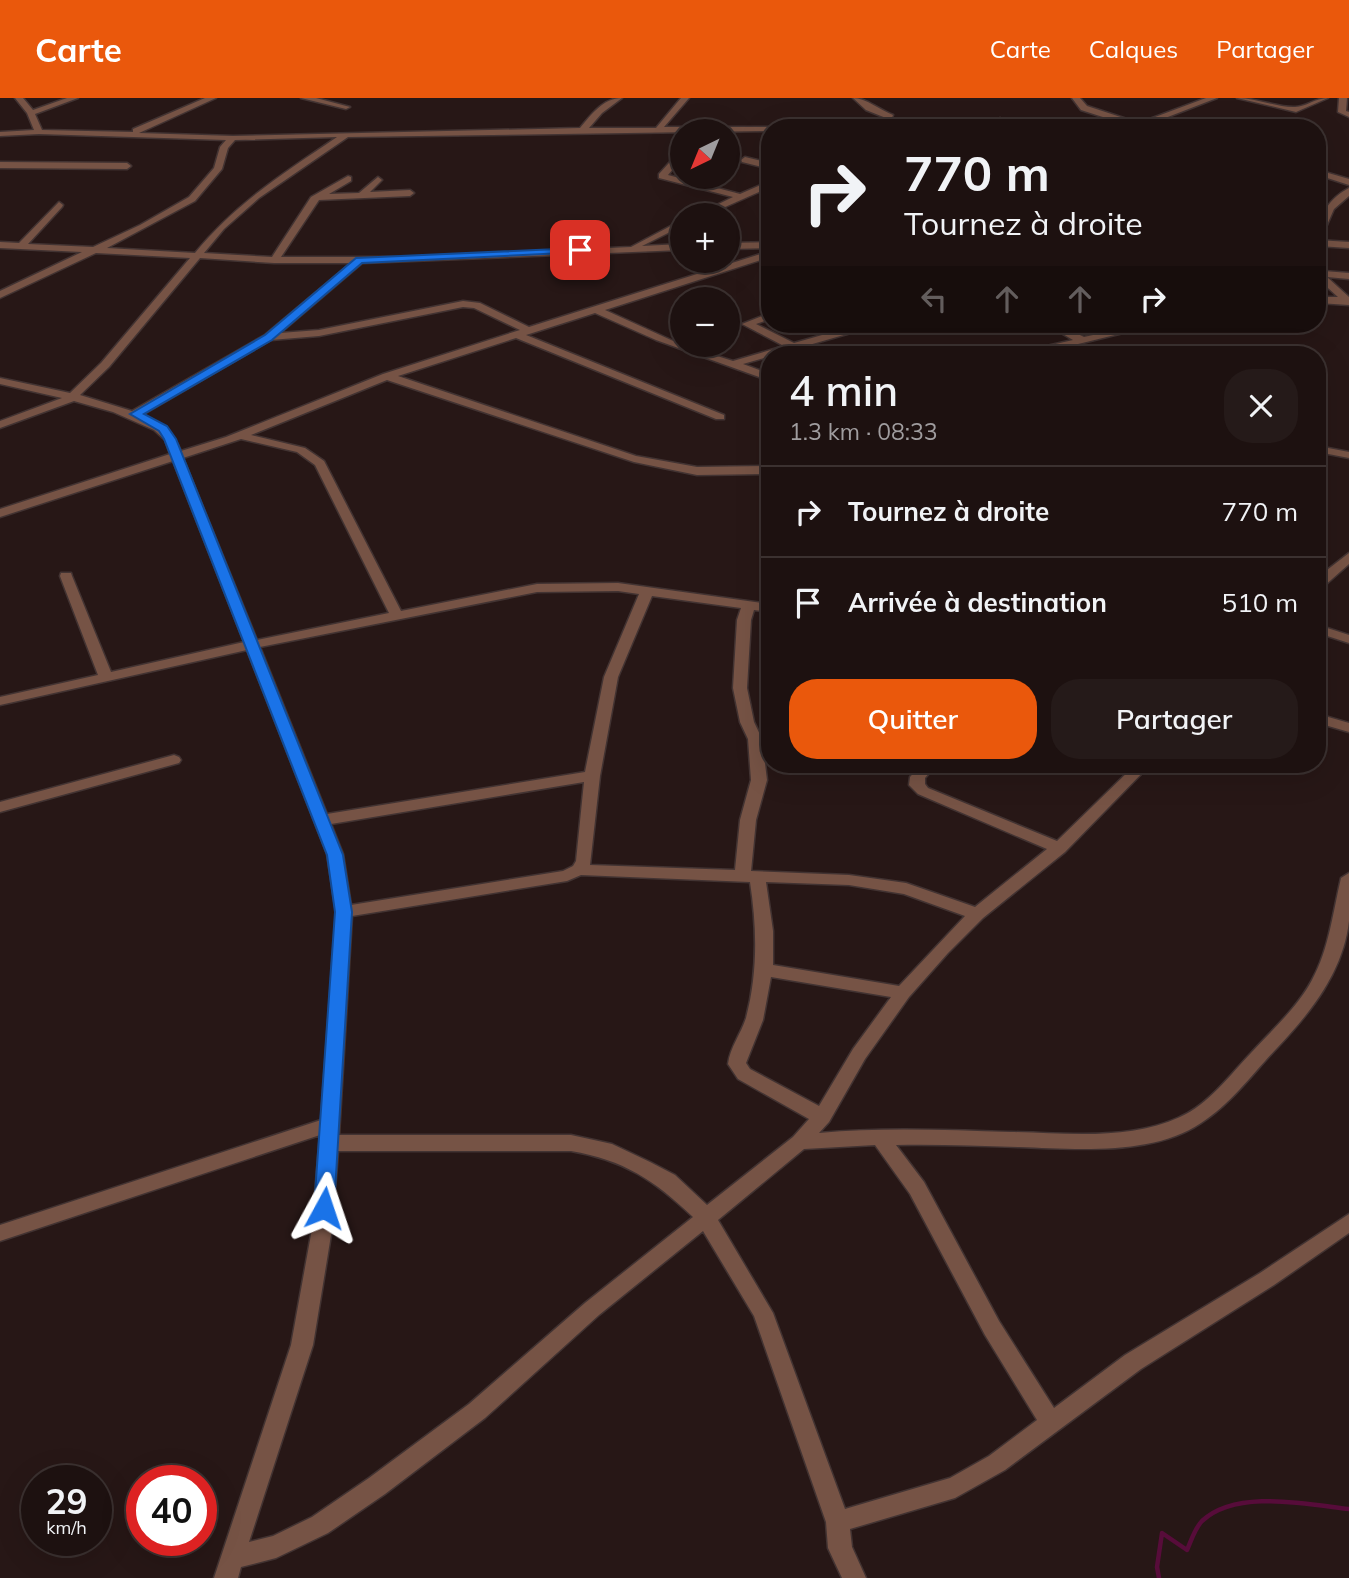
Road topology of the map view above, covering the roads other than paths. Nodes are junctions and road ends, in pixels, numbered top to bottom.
1 (19, 98) edge
2 (74, 98) edge
3 (212, 98) edge
4 (304, 98) edge
5 (618, 98) edge
6 (685, 98) edge
7 (857, 98) edge
8 (1076, 98) edge
9 (1213, 98) edge
10 (1241, 98) edge
11 (1324, 98) edge
12 (1345, 98) edge
13 (346, 107) dead end
14 (31, 113) junction
15 (1349, 115) edge
16 (889, 119) edge
17 (1116, 119) edge
18 (1159, 119) edge
19 (761, 129) edge
20 (657, 130) junction
21 (582, 131) junction
22 (39, 132) junction
23 (0, 134) edge
24 (130, 134) junction
25 (347, 134) junction
26 (233, 138) junction
27 (745, 160) dead end
28 (761, 164) edge
29 (0, 165) edge
30 (127, 166) dead end
31 (670, 167) edge
32 (1326, 175) edge
33 (670, 178) edge
34 (348, 179) dead end
35 (378, 180) dead end
36 (1349, 182) edge
37 (761, 188) edge
38 (712, 189) edge
39 (1349, 191) edge
40 (410, 193) dead end
41 (362, 195) junction
42 (317, 197) junction
43 (742, 197) junction
44 (1345, 200) edge
45 (728, 203) edge
46 (60, 205) dead end
47 (1326, 207) edge
48 (1330, 208) junction
49 (1326, 217) edge
50 (670, 229) edge
51 (1326, 244) edge
52 (0, 245) edge
53 (22, 245) junction
54 (761, 245) edge
55 (740, 246) edge
56 (1349, 246) edge
57 (670, 247) edge
58 (630, 249) junction
59 (96, 250) junction
60 (196, 257) junction
61 (761, 257) edge
62 (274, 260) junction
63 (360, 260) junction
64 (1326, 274) edge
65 (1349, 276) edge
66 (1326, 281) edge
67 (0, 295) edge
68 (1326, 300) edge
69 (1348, 301) edge
70 (598, 311) junction
71 (761, 319) edge
72 (761, 331) edge
73 (531, 332) junction
74 (765, 333) edge
75 (839, 333) edge
76 (1068, 333) edge
77 (1113, 333) edge
78 (519, 336) junction
79 (269, 337) junction
80 (1081, 340) junction
81 (792, 346) joint
82 (1057, 346) edge
83 (761, 355) edge
84 (733, 364) junction
85 (761, 375) edge
86 (387, 376) junction
87 (0, 382) edge
88 (71, 398) junction
89 (135, 414) junction
90 (720, 417) dead end
91 (0, 425) edge
92 (239, 435) junction
93 (1326, 451) edge
94 (1349, 455) edge
95 (176, 458) junction
96 (761, 470) edge
97 (0, 513) edge
98 (1349, 557) edge
99 (66, 576) dead end
100 (1326, 577) edge
101 (647, 591) junction
102 (749, 605) junction
103 (761, 607) edge
104 (397, 616) junction
105 (1326, 632) edge
106 (1349, 639) edge
107 (251, 645) junction
108 (107, 679) junction
109 (0, 701) edge
110 (1326, 721) edge
111 (1349, 728) edge
112 (174, 760) dead end
113 (922, 773) edge
114 (1135, 773) edge
115 (592, 775) junction
116 (0, 807) edge
117 (322, 820) junction
118 (1059, 848) junction
119 (579, 870) junction
120 (750, 874) junction
121 (1349, 878) edge
122 (344, 912) junction
123 (977, 914) junction
124 (766, 970) junction
125 (903, 993) junction
126 (822, 1117) junction
127 (330, 1133) junction
128 (881, 1138) junction
129 (800, 1143) junction
130 (705, 1216) junction
131 (1349, 1222) edge
132 (0, 1233) edge
133 (1050, 1421) junction
134 (838, 1522) junction
135 (234, 1557) junction
136 (226, 1578) edge
137 (854, 1578) edge

1 - 14 street
2 - 14 street
3 - 24 street
4 - 13 street
5 - 21 street
6 - 20 street
7 - 16 street
8 - 17 street
9 - 18 street
10 - 11 street
12 - 15 street
14 - 22 street
19 - 20 street
20 - 21 street
21 - 25 street
22 - 23 street
22 - 24 street
24 - 26 street
25 - 26 street
25 - 60 street
26 - 59 street
27 - 28 street
29 - 30 street
31 - 33 street
32 - 36 street
34 - 42 street
35 - 41 street
37 - 43 street
38 - 43 street
39 - 44 street
40 - 41 street
41 - 42 street
42 - 62 street
43 - 45 street
44 - 48 street
46 - 53 street
47 - 48 street
48 - 49 street
50 - 58 street
51 - 56 street
52 - 53 street
53 - 59 street
54 - 55 street
57 - 58 street
58 - 63 street
59 - 60 street
59 - 67 street
60 - 62 street
60 - 88 street
61 - 70 street
62 - 63 street
63 - 79 street
64 - 65 street
66 - 69 street
68 - 69 street
70 - 73 street
70 - 84 street
71 - 72 street
73 - 78 street
73 - 79 street
74 - 81 street
75 - 81 street
76 - 80 street
77 - 80 street
78 - 86 street
78 - 90 street
79 - 89 street
80 - 82 street
83 - 84 street
84 - 85 street
86 - 92 street
86 - 96 street
87 - 88 street
88 - 89 street
88 - 91 street
89 - 95 street
92 - 95 street
92 - 104 street
93 - 94 street
95 - 97 street
95 - 107 street
98 - 100 street
99 - 108 street
101 - 102 street
101 - 104 street
101 - 115 street
102 - 103 street
102 - 120 street
104 - 107 street
105 - 106 street
107 - 108 street
107 - 117 street
108 - 109 street
110 - 111 street
112 - 116 street
113 - 118 street
114 - 118 street
115 - 117 street
115 - 119 street
117 - 122 street
118 - 123 street
119 - 120 street
119 - 122 street
120 - 123 street
120 - 124 street
121 - 128 street
122 - 127 street
123 - 125 street
124 - 125 street
124 - 126 street
125 - 126 street
126 - 129 street
127 - 130 street
127 - 132 street
127 - 135 street
128 - 129 street
128 - 133 street
129 - 130 street
130 - 134 street
130 - 135 street
131 - 133 street
133 - 134 street
134 - 137 street
135 - 136 street

